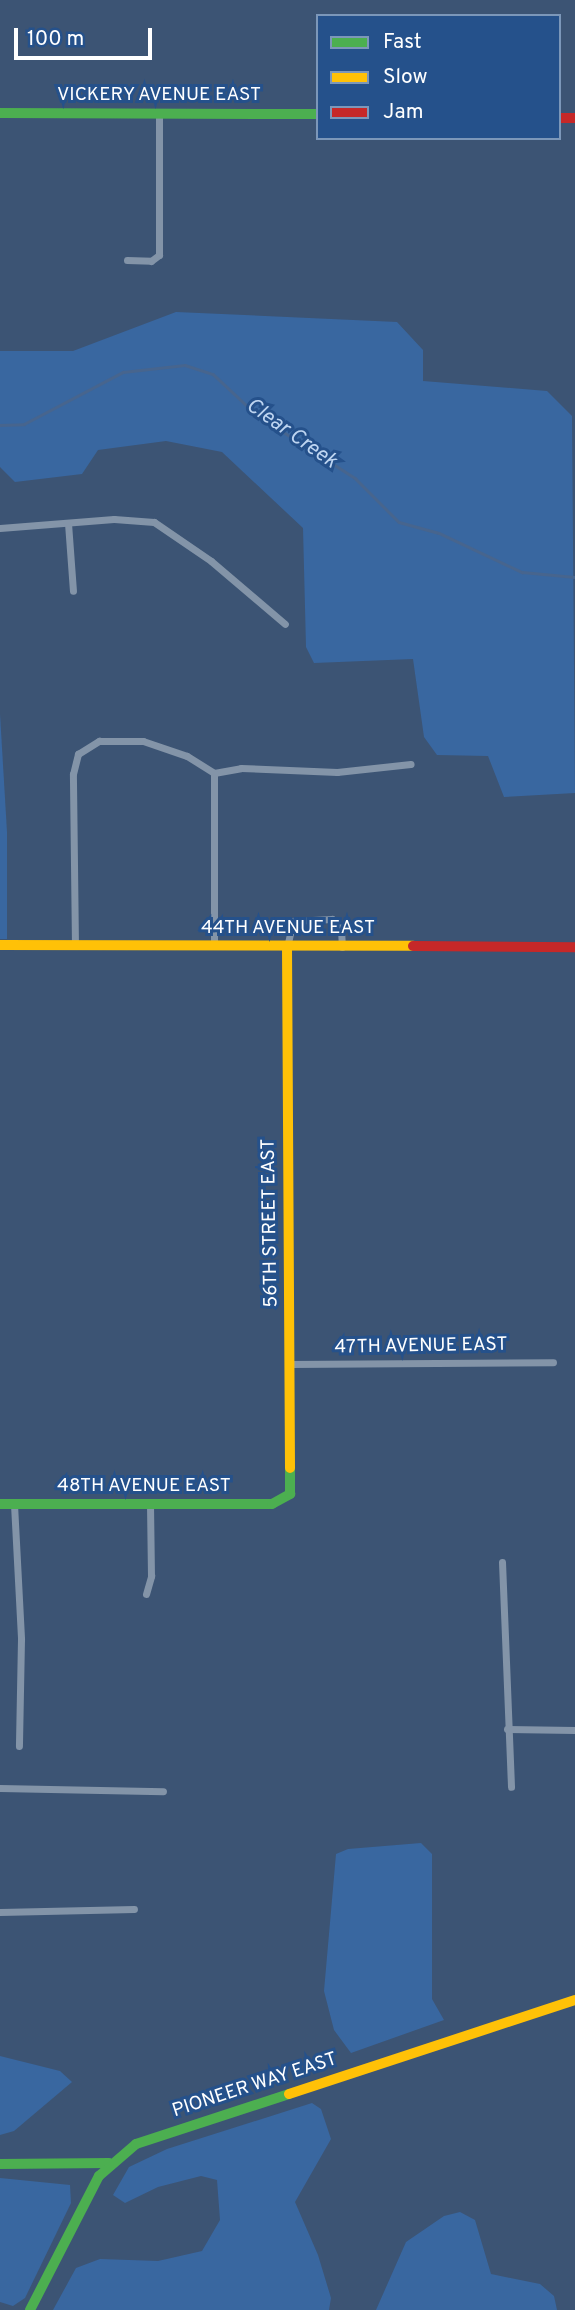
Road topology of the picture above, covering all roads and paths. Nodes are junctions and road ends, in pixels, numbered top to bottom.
1 (0, 113) edge
2 (159, 114) junction
3 (316, 114) edge
4 (127, 260) dead end
5 (68, 523) junction
6 (0, 528) edge
7 (72, 591) dead end
8 (285, 624) dead end
9 (411, 764) dead end
10 (214, 774) junction
11 (0, 945) edge
12 (75, 946) junction
13 (214, 946) junction
14 (287, 947) junction
15 (342, 947) junction
16 (575, 947) edge
17 (553, 1362) dead end
18 (290, 1364) junction
19 (287, 1497) joint
20 (0, 1504) edge
21 (14, 1504) junction
22 (150, 1504) junction
23 (502, 1562) dead end
24 (146, 1594) dead end
25 (507, 1729) junction
26 (575, 1730) edge
27 (19, 1746) dead end
28 (511, 1787) dead end
29 (0, 1788) edge
30 (163, 1791) dead end
31 (0, 1905) edge
32 (134, 1909) dead end
33 (3, 1912) edge
34 (575, 2000) edge
35 (109, 2163) junction
36 (0, 2164) edge
37 (30, 2310) edge

1 - 2 street, VICKERY AVENUE EAST
2 - 3 street, VICKERY AVENUE EAST
2 - 4 street
5 - 6 street
5 - 7 street
5 - 8 street
9 - 10 street
10 - 12 street
10 - 13 street
11 - 12 street, 44TH AVENUE EAST
12 - 13 street, 44TH AVENUE EAST
13 - 14 street, 44TH AVENUE EAST
14 - 15 street, 44TH AVENUE EAST
14 - 15 street
14 - 18 street, 56TH STREET EAST
15 - 16 street, 44TH AVENUE EAST
17 - 18 street, 47TH AVENUE EAST
18 - 19 street, 56TH STREET EAST
19 - 22 street, 48TH AVENUE EAST
20 - 21 street, 48TH AVENUE EAST
21 - 22 street, 48TH AVENUE EAST
21 - 27 street
22 - 24 street
23 - 25 street
25 - 26 street
25 - 28 street
29 - 30 street
31 - 33 street
32 - 33 street
34 - 35 street, PIONEER WAY EAST
35 - 36 street
35 - 37 street, PIONEER WAY EAST

